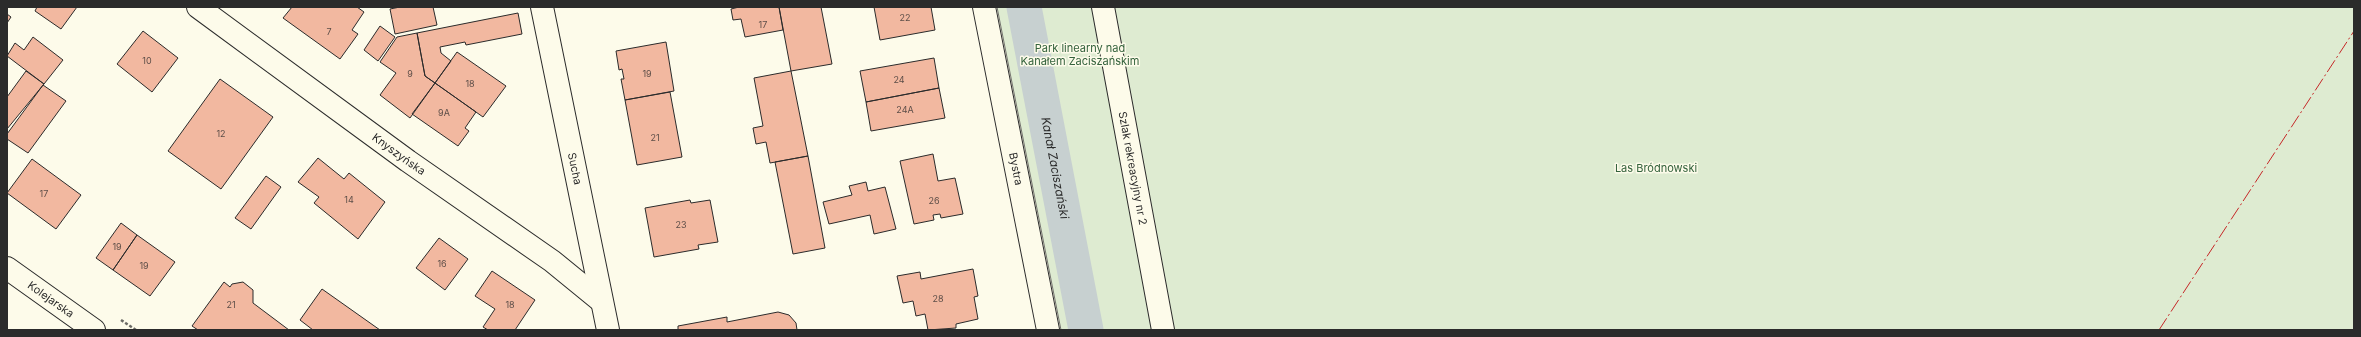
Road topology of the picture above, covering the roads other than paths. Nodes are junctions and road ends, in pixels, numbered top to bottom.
1 (198, 7) edge
2 (542, 7) edge
3 (984, 7) edge
4 (1103, 7) edge
5 (7, 268) edge
6 (601, 301) junction
7 (94, 330) edge
8 (608, 330) edge
9 (1048, 330) edge
10 (1163, 330) edge

1 - 6 street, Knyszyńska
2 - 6 street, Sucha
3 - 9 street, Bystra
4 - 10 street, Szlak rekreacyjny nr 2
5 - 7 street, Kolejarska
6 - 8 street, Sucha

